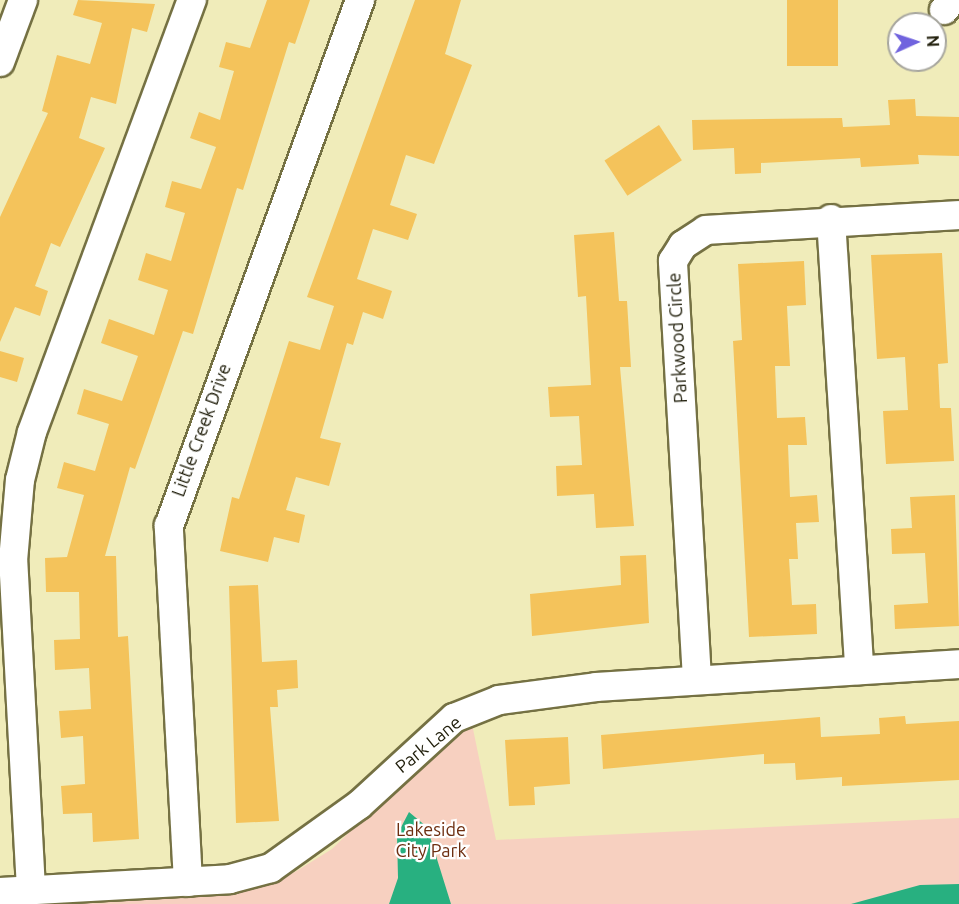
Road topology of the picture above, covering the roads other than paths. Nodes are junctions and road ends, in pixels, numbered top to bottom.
1 (23, 0) edge
2 (192, 0) edge
3 (360, 0) edge
4 (0, 62) edge
5 (959, 214) edge
6 (831, 219) junction
7 (959, 664) edge
8 (859, 670) junction
9 (697, 679) junction
10 (188, 882) junction
11 (31, 890) junction
12 (0, 892) edge

1 - 4 street
2 - 11 street
3 - 10 street, Little Creek Drive
5 - 6 street, Parkwood Circle
6 - 8 street
6 - 9 street, Parkwood Circle
7 - 8 street, Park Lane
8 - 9 street, Park Lane
9 - 10 street, Park Lane
10 - 11 street, Park Lane
11 - 12 street, Park Lane

